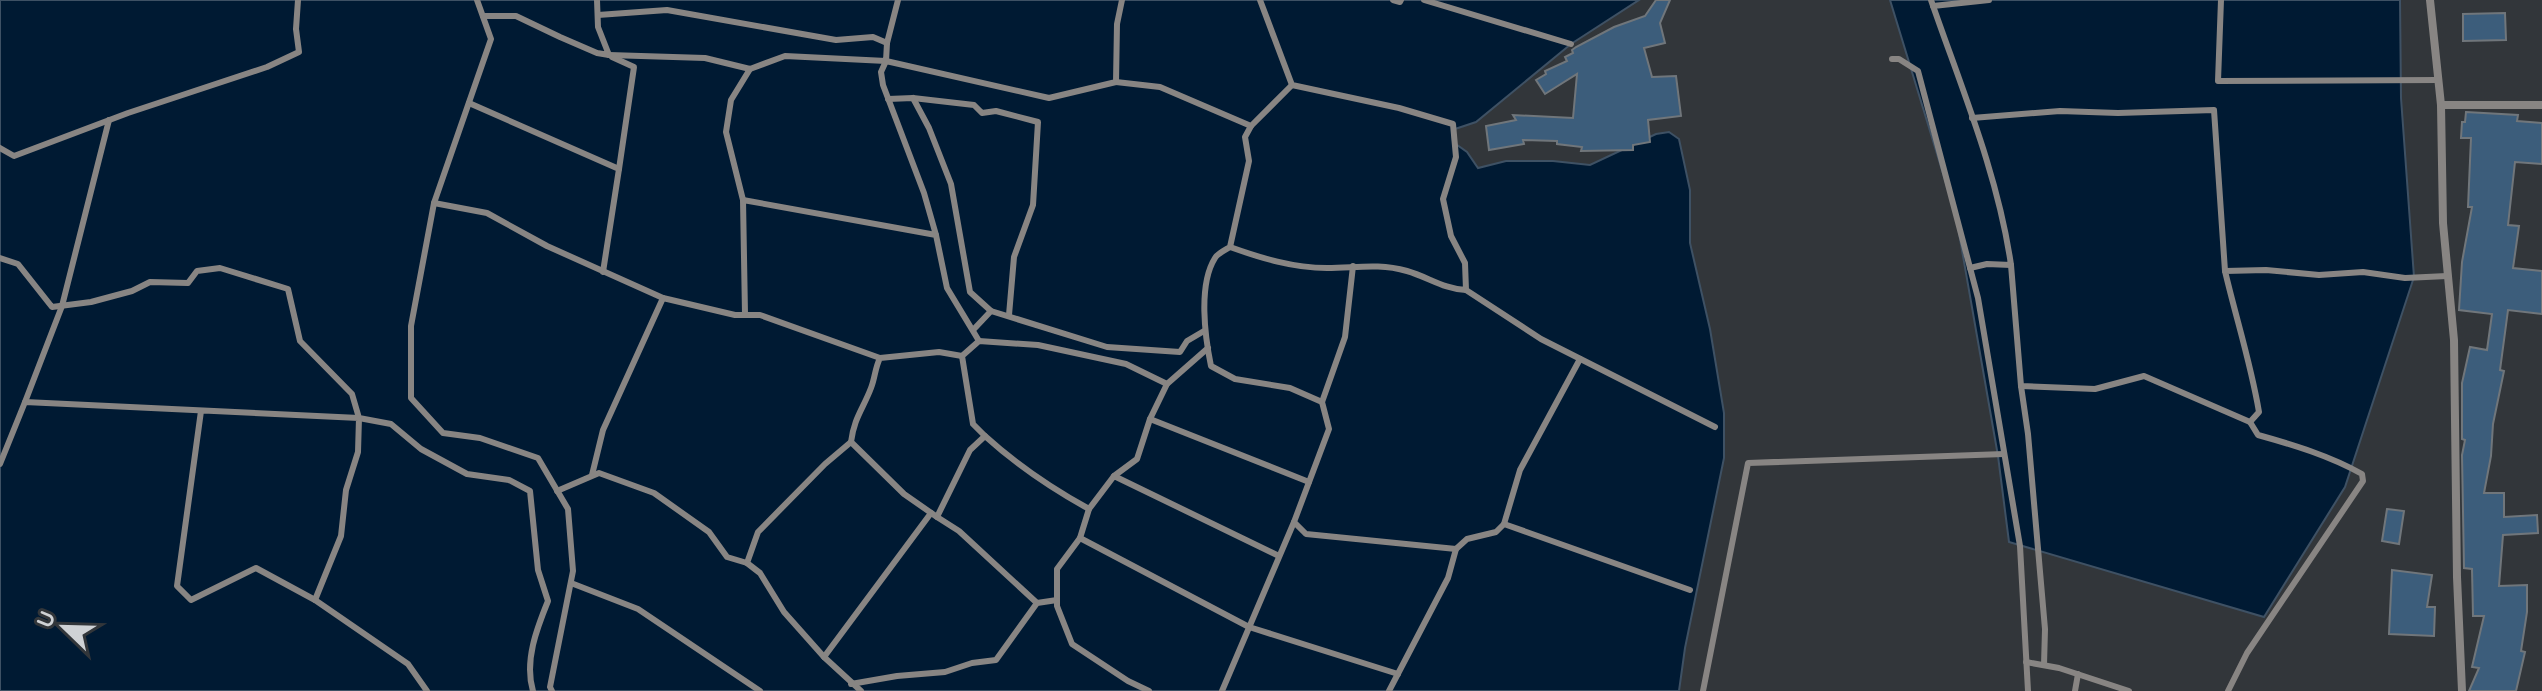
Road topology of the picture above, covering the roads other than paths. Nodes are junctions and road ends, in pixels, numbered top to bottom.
1 (298, 0) edge
2 (477, 0) edge
3 (597, 0) edge
4 (898, 0) edge
5 (1122, 0) edge
6 (1260, 0) edge
7 (1393, 0) edge
8 (1401, 0) edge
9 (1424, 0) edge
10 (1989, 0) edge
11 (2221, 0) edge
12 (2430, 0) edge
13 (1932, 3) edge
14 (598, 15) junction
15 (483, 16) junction
16 (887, 43) junction
17 (1571, 44) dead end
18 (609, 55) junction
19 (1892, 59) dead end
20 (886, 61) junction
21 (750, 69) junction
22 (2438, 80) junction
23 (1116, 82) junction
24 (1292, 85) junction
25 (913, 98) junction
26 (888, 99) junction
27 (469, 103) junction
28 (2441, 105) junction
29 (2542, 105) edge
30 (1972, 118) junction
31 (109, 120) junction
32 (1251, 126) junction
33 (0, 148) edge
34 (619, 169) junction
35 (743, 200) junction
36 (434, 203) junction
37 (936, 235) junction
38 (1230, 247) junction
39 (0, 258) edge
40 (2011, 265) junction
41 (1353, 266) junction
42 (1970, 268) junction
43 (2225, 271) junction
44 (603, 272) junction
45 (2447, 276) junction
46 (1466, 290) junction
47 (663, 298) junction
48 (62, 306) junction
49 (991, 311) junction
50 (745, 314) junction
51 (1009, 315) junction
52 (974, 329) junction
53 (1204, 331) junction
54 (979, 341) junction
55 (1208, 348) junction
56 (962, 356) junction
57 (880, 358) junction
58 (1580, 359) junction
59 (1167, 384) junction
60 (2021, 386) junction
61 (25, 402) junction
62 (1322, 402) junction
63 (201, 411) junction
64 (359, 418) junction
65 (1150, 419) junction
66 (2250, 422) junction
67 (1715, 427) dead end
68 (985, 436) junction
69 (851, 442) junction
70 (2004, 454) junction
71 (0, 464) edge
72 (592, 475) junction
73 (1114, 476) junction
74 (1309, 482) junction
75 (557, 491) junction
76 (1089, 509) junction
77 (934, 515) junction
78 (1294, 522) junction
79 (1504, 524) junction
80 (1080, 538) junction
81 (1456, 549) junction
82 (1279, 556) junction
83 (747, 563) junction
84 (571, 583) junction
85 (1690, 590) dead end
86 (315, 600) junction
87 (1057, 600) junction
88 (1037, 603) junction
89 (1249, 627) junction
90 (824, 657) junction
91 (2026, 662) junction
92 (2044, 665) junction
93 (1398, 674) junction
94 (2078, 674) junction
95 (849, 687) edge
96 (427, 691) edge
97 (533, 691) edge
98 (552, 691) edge
99 (760, 691) edge
100 (861, 691) edge
101 (1149, 691) edge
102 (1222, 691) edge
103 (1389, 691) edge
104 (1703, 691) edge
105 (2028, 691) edge
106 (2075, 691) edge
107 (2129, 691) edge
108 (2228, 691) edge
109 (2462, 691) edge

1 - 31 lane
2 - 15 lane
3 - 14 lane
4 - 16 lane
5 - 23 lane
6 - 24 lane
7 - 8 lane
9 - 17 lane
10 - 13 lane
11 - 22 lane
12 - 22 street
13 - 30 lane
14 - 16 lane
14 - 18 lane
15 - 18 lane
15 - 27 lane
16 - 20 lane
18 - 21 lane
18 - 34 lane
19 - 42 lane
20 - 21 lane
20 - 23 lane
20 - 26 lane
21 - 35 lane
22 - 28 street
23 - 32 lane
24 - 32 lane
24 - 46 lane
25 - 26 lane
25 - 49 lane
25 - 51 lane
26 - 37 lane
27 - 34 lane
27 - 36 lane
28 - 29 street
28 - 45 street
30 - 40 lane
30 - 43 lane
31 - 33 lane
31 - 48 lane
32 - 38 lane
34 - 44 lane
35 - 37 lane
35 - 50 lane
36 - 44 lane
36 - 75 lane
37 - 52 lane
38 - 41 lane
38 - 53 lane
39 - 48 lane
40 - 42 lane
40 - 60 lane
41 - 46 lane
41 - 62 lane
42 - 70 lane
43 - 45 lane
43 - 66 lane
44 - 47 lane
45 - 109 street
46 - 58 lane
47 - 50 lane
47 - 72 lane
48 - 61 lane
48 - 64 lane
49 - 51 lane
49 - 52 lane
50 - 57 lane
51 - 53 lane
52 - 54 lane
53 - 55 lane
54 - 56 lane
54 - 59 lane
55 - 59 lane
55 - 62 lane
56 - 57 lane
56 - 68 lane
57 - 69 lane
58 - 67 lane
58 - 79 lane
59 - 65 lane
60 - 66 lane
60 - 92 lane
61 - 63 lane
61 - 71 lane
62 - 74 lane
63 - 64 lane
63 - 86 lane
64 - 86 lane
64 - 97 lane
65 - 73 lane
65 - 74 lane
66 - 108 lane
68 - 76 lane
68 - 77 lane
69 - 77 lane
69 - 83 lane
70 - 91 lane
70 - 104 lane
72 - 75 lane
72 - 83 lane
73 - 76 lane
73 - 82 lane
74 - 78 lane
75 - 84 lane
76 - 80 lane
77 - 88 lane
77 - 90 lane
78 - 81 lane
78 - 82 lane
79 - 81 lane
79 - 85 lane
80 - 87 lane
80 - 89 lane
81 - 93 lane
82 - 89 lane
83 - 90 lane
84 - 98 lane
84 - 99 lane
86 - 96 lane
87 - 88 lane
87 - 101 lane
88 - 95 lane
89 - 93 lane
89 - 102 lane
90 - 95 lane
91 - 92 lane
91 - 105 lane
92 - 94 lane
93 - 103 lane
94 - 106 lane
94 - 107 lane
95 - 100 lane

